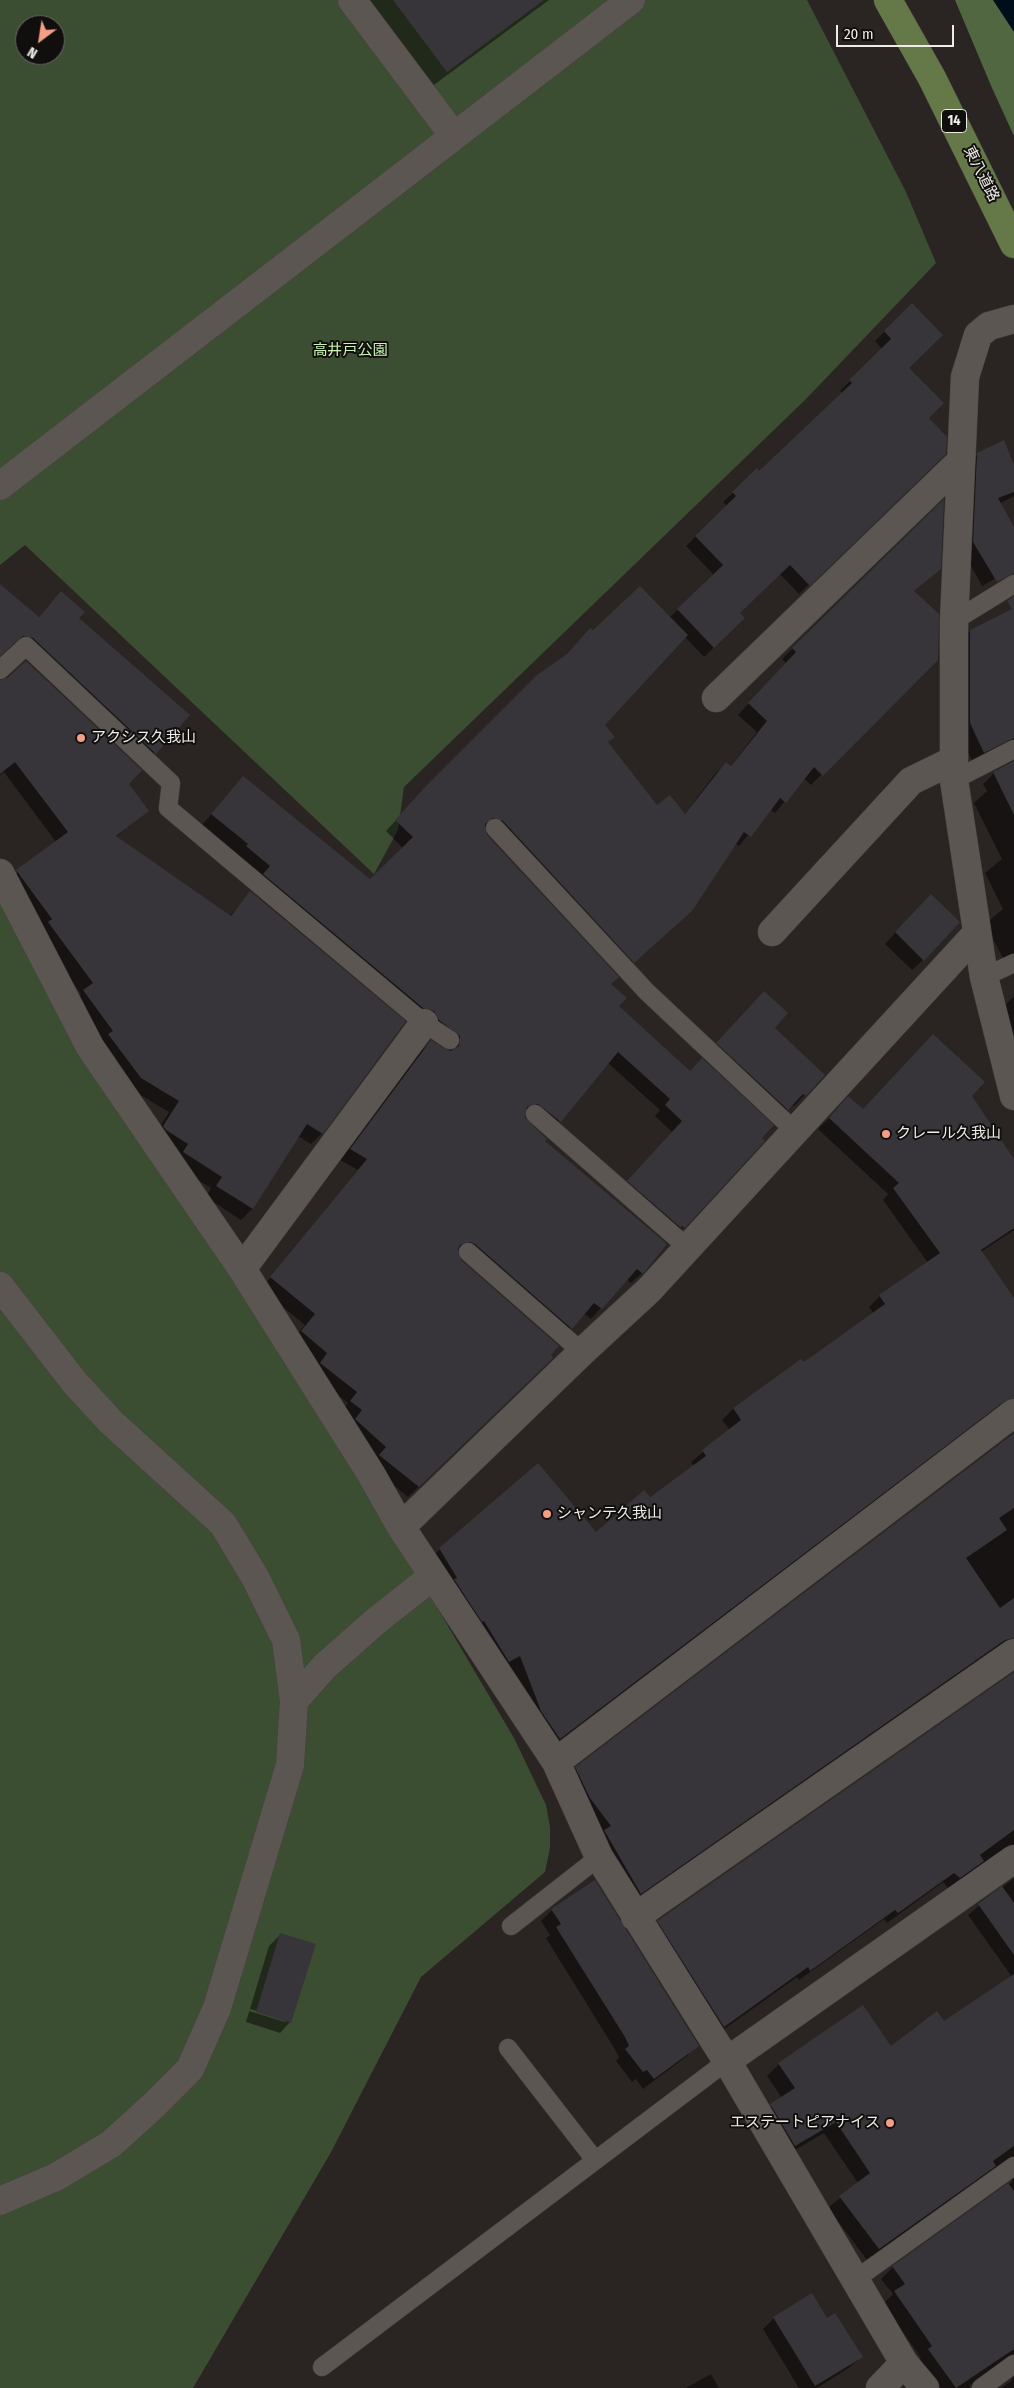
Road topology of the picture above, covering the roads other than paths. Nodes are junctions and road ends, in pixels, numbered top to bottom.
1 (352, 0) edge
2 (631, 0) edge
3 (888, 0) edge
4 (454, 136) junction
5 (1014, 244) edge
6 (1014, 319) edge
7 (961, 461) junction
8 (0, 486) edge
9 (1014, 584) edge
10 (954, 621) junction
11 (0, 670) edge
12 (716, 698) dead end
13 (1014, 749) edge
14 (954, 770) junction
15 (495, 828) dead end
16 (0, 873) edge
17 (772, 932) dead end
18 (978, 932) junction
19 (1014, 963) edge
20 (984, 977) junction
21 (424, 1023) junction
22 (450, 1040) dead end
23 (1014, 1096) edge
24 (535, 1114) dead end
25 (795, 1130) junction
26 (688, 1248) junction
27 (468, 1252) dead end
28 (242, 1269) junction
29 (0, 1286) edge
30 (582, 1352) junction
31 (1014, 1413) edge
32 (401, 1527) junction
33 (433, 1576) junction
34 (1014, 1653) edge
35 (294, 1702) junction
36 (556, 1762) junction
37 (599, 1857) junction
38 (1014, 1859) edge
39 (635, 1917) junction
40 (511, 1926) dead end
41 (508, 2048) dead end
42 (727, 2061) junction
43 (595, 2160) junction
44 (1014, 2166) edge
45 (0, 2201) edge
46 (856, 2280) junction
47 (904, 2362) junction
48 (1014, 2364) edge
49 (322, 2367) dead end
50 (880, 2388) edge
51 (925, 2388) edge
52 (980, 2388) edge

1 - 4 street
2 - 4 street
3 - 5 main road, 東八道路 / 14
4 - 8 street
6 - 7 street
7 - 10 street
7 - 12 street
9 - 10 lane
10 - 14 street
11 - 21 lane
13 - 14 lane
14 - 17 street
14 - 18 street
15 - 25 lane
16 - 28 street
18 - 20 street
18 - 25 street
19 - 20 lane
20 - 23 street
21 - 22 lane
21 - 28 street
24 - 26 lane
25 - 26 street
26 - 30 street
27 - 30 lane
28 - 32 street
29 - 35 street
30 - 32 street
31 - 36 street
32 - 33 street
33 - 35 street
33 - 36 street
34 - 39 street
35 - 45 street
36 - 37 street
37 - 39 street
37 - 40 lane
38 - 42 street
39 - 42 street
41 - 43 lane
42 - 43 lane
42 - 46 street
43 - 49 lane
44 - 46 lane
46 - 47 street
47 - 50 street
47 - 51 street
48 - 52 lane

